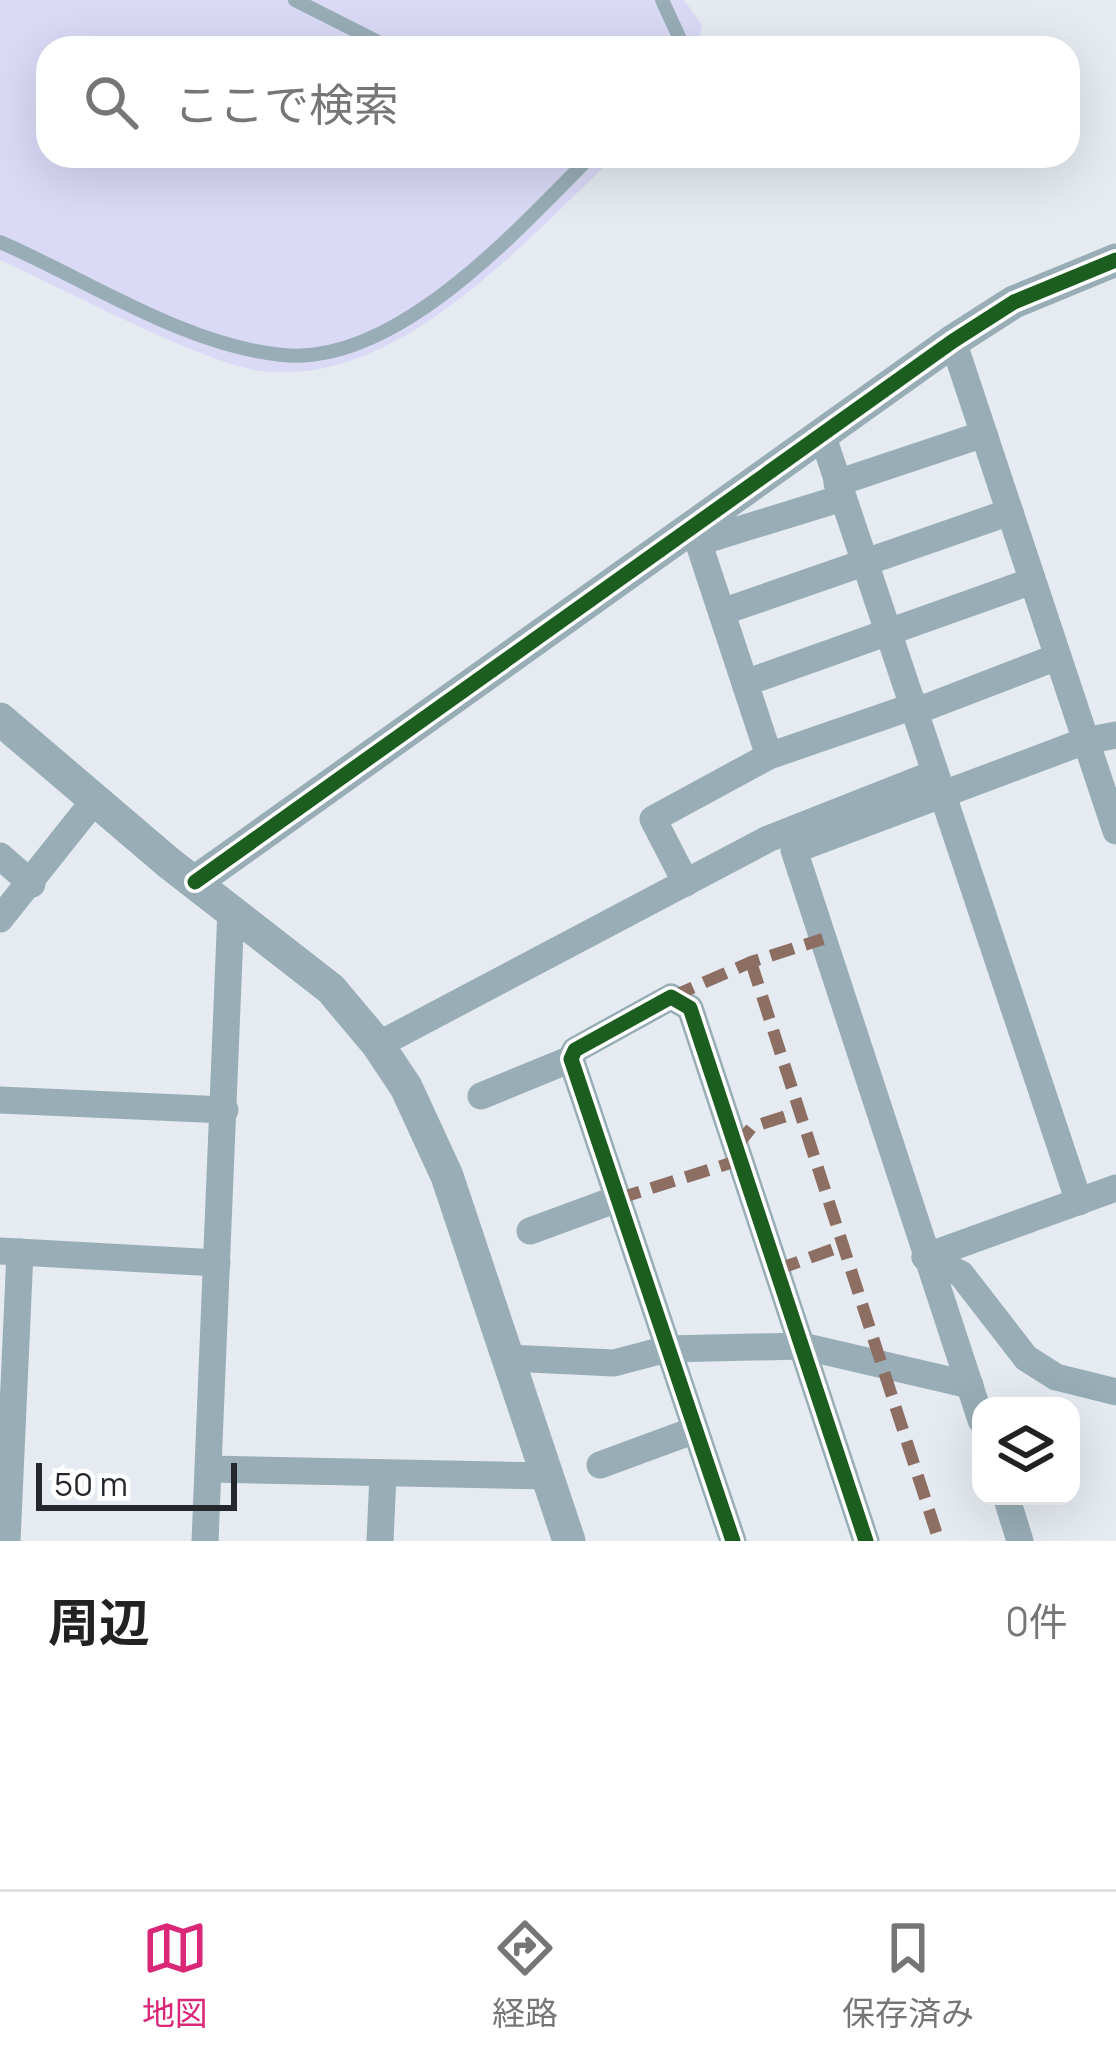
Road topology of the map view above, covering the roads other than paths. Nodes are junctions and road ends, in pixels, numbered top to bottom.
1 (295, 0) edge
2 (662, 0) edge
3 (366, 36) edge
4 (678, 36) edge
5 (578, 168) edge
6 (0, 242) edge
7 (1116, 260) edge
8 (953, 341) junction
9 (984, 434) junction
10 (823, 437) junction
11 (840, 490) junction
12 (1010, 512) junction
13 (696, 536) junction
14 (864, 565) junction
15 (1032, 581) junction
16 (722, 612) junction
17 (887, 635) junction
18 (1057, 657) junction
19 (745, 683) junction
20 (911, 707) junction
21 (0, 719) edge
22 (1116, 735) edge
23 (1085, 741) junction
24 (769, 756) junction
25 (936, 785) junction
26 (94, 801) junction
27 (1116, 831) edge
28 (0, 856) edge
29 (196, 882) junction
30 (686, 883) junction
31 (32, 884) junction
32 (231, 909) junction
33 (0, 919) edge
34 (379, 1045) junction
35 (571, 1059) junction
36 (481, 1096) dead end
37 (0, 1100) edge
38 (225, 1110) junction
39 (1116, 1188) edge
40 (617, 1199) junction
41 (1079, 1202) junction
42 (530, 1232) dead end
43 (10, 1252) edge
44 (925, 1257) junction
45 (217, 1263) junction
46 (802, 1346) junction
47 (667, 1349) junction
48 (508, 1358) junction
49 (970, 1385) junction
50 (1116, 1392) edge
51 (974, 1397) edge
52 (695, 1430) junction
53 (600, 1465) dead end
54 (209, 1468) junction
55 (383, 1474) junction
56 (549, 1476) junction
57 (1009, 1505) edge
58 (7, 1541) edge
59 (205, 1541) edge
60 (380, 1541) edge
61 (569, 1541) edge
62 (733, 1541) edge
63 (866, 1541) edge
64 (1020, 1541) edge

1 - 3 lane
2 - 4 lane
5 - 6 lane
7 - 8 street
8 - 9 street
8 - 10 street
9 - 11 street
9 - 12 street
10 - 11 street
10 - 13 street
11 - 13 street
11 - 14 street
12 - 14 street
12 - 15 street
13 - 16 street
13 - 29 street
14 - 16 street
14 - 17 street
15 - 17 street
15 - 18 street
16 - 19 street
17 - 19 street
17 - 20 street
18 - 20 street
18 - 23 street
19 - 24 street
20 - 24 street
20 - 25 street
21 - 26 street
22 - 23 street
23 - 25 street
23 - 27 street
24 - 30 street
25 - 30 street
25 - 41 street
25 - 44 street
26 - 29 street
26 - 31 street
28 - 31 street
29 - 32 street
30 - 34 street
31 - 33 street
32 - 34 street
32 - 38 street
34 - 48 street
35 - 36 street
35 - 40 street
35 - 46 street
37 - 38 street
38 - 45 street
39 - 41 street
40 - 42 street
40 - 47 street
41 - 44 street
43 - 45 street
43 - 58 street
44 - 49 street
44 - 50 street
45 - 54 street
46 - 47 street
46 - 49 street
46 - 63 street
47 - 48 street
47 - 52 street
48 - 56 street
49 - 51 street
52 - 53 street
52 - 62 street
54 - 55 street
54 - 59 street
55 - 56 street
55 - 60 street
56 - 61 street
57 - 64 street

